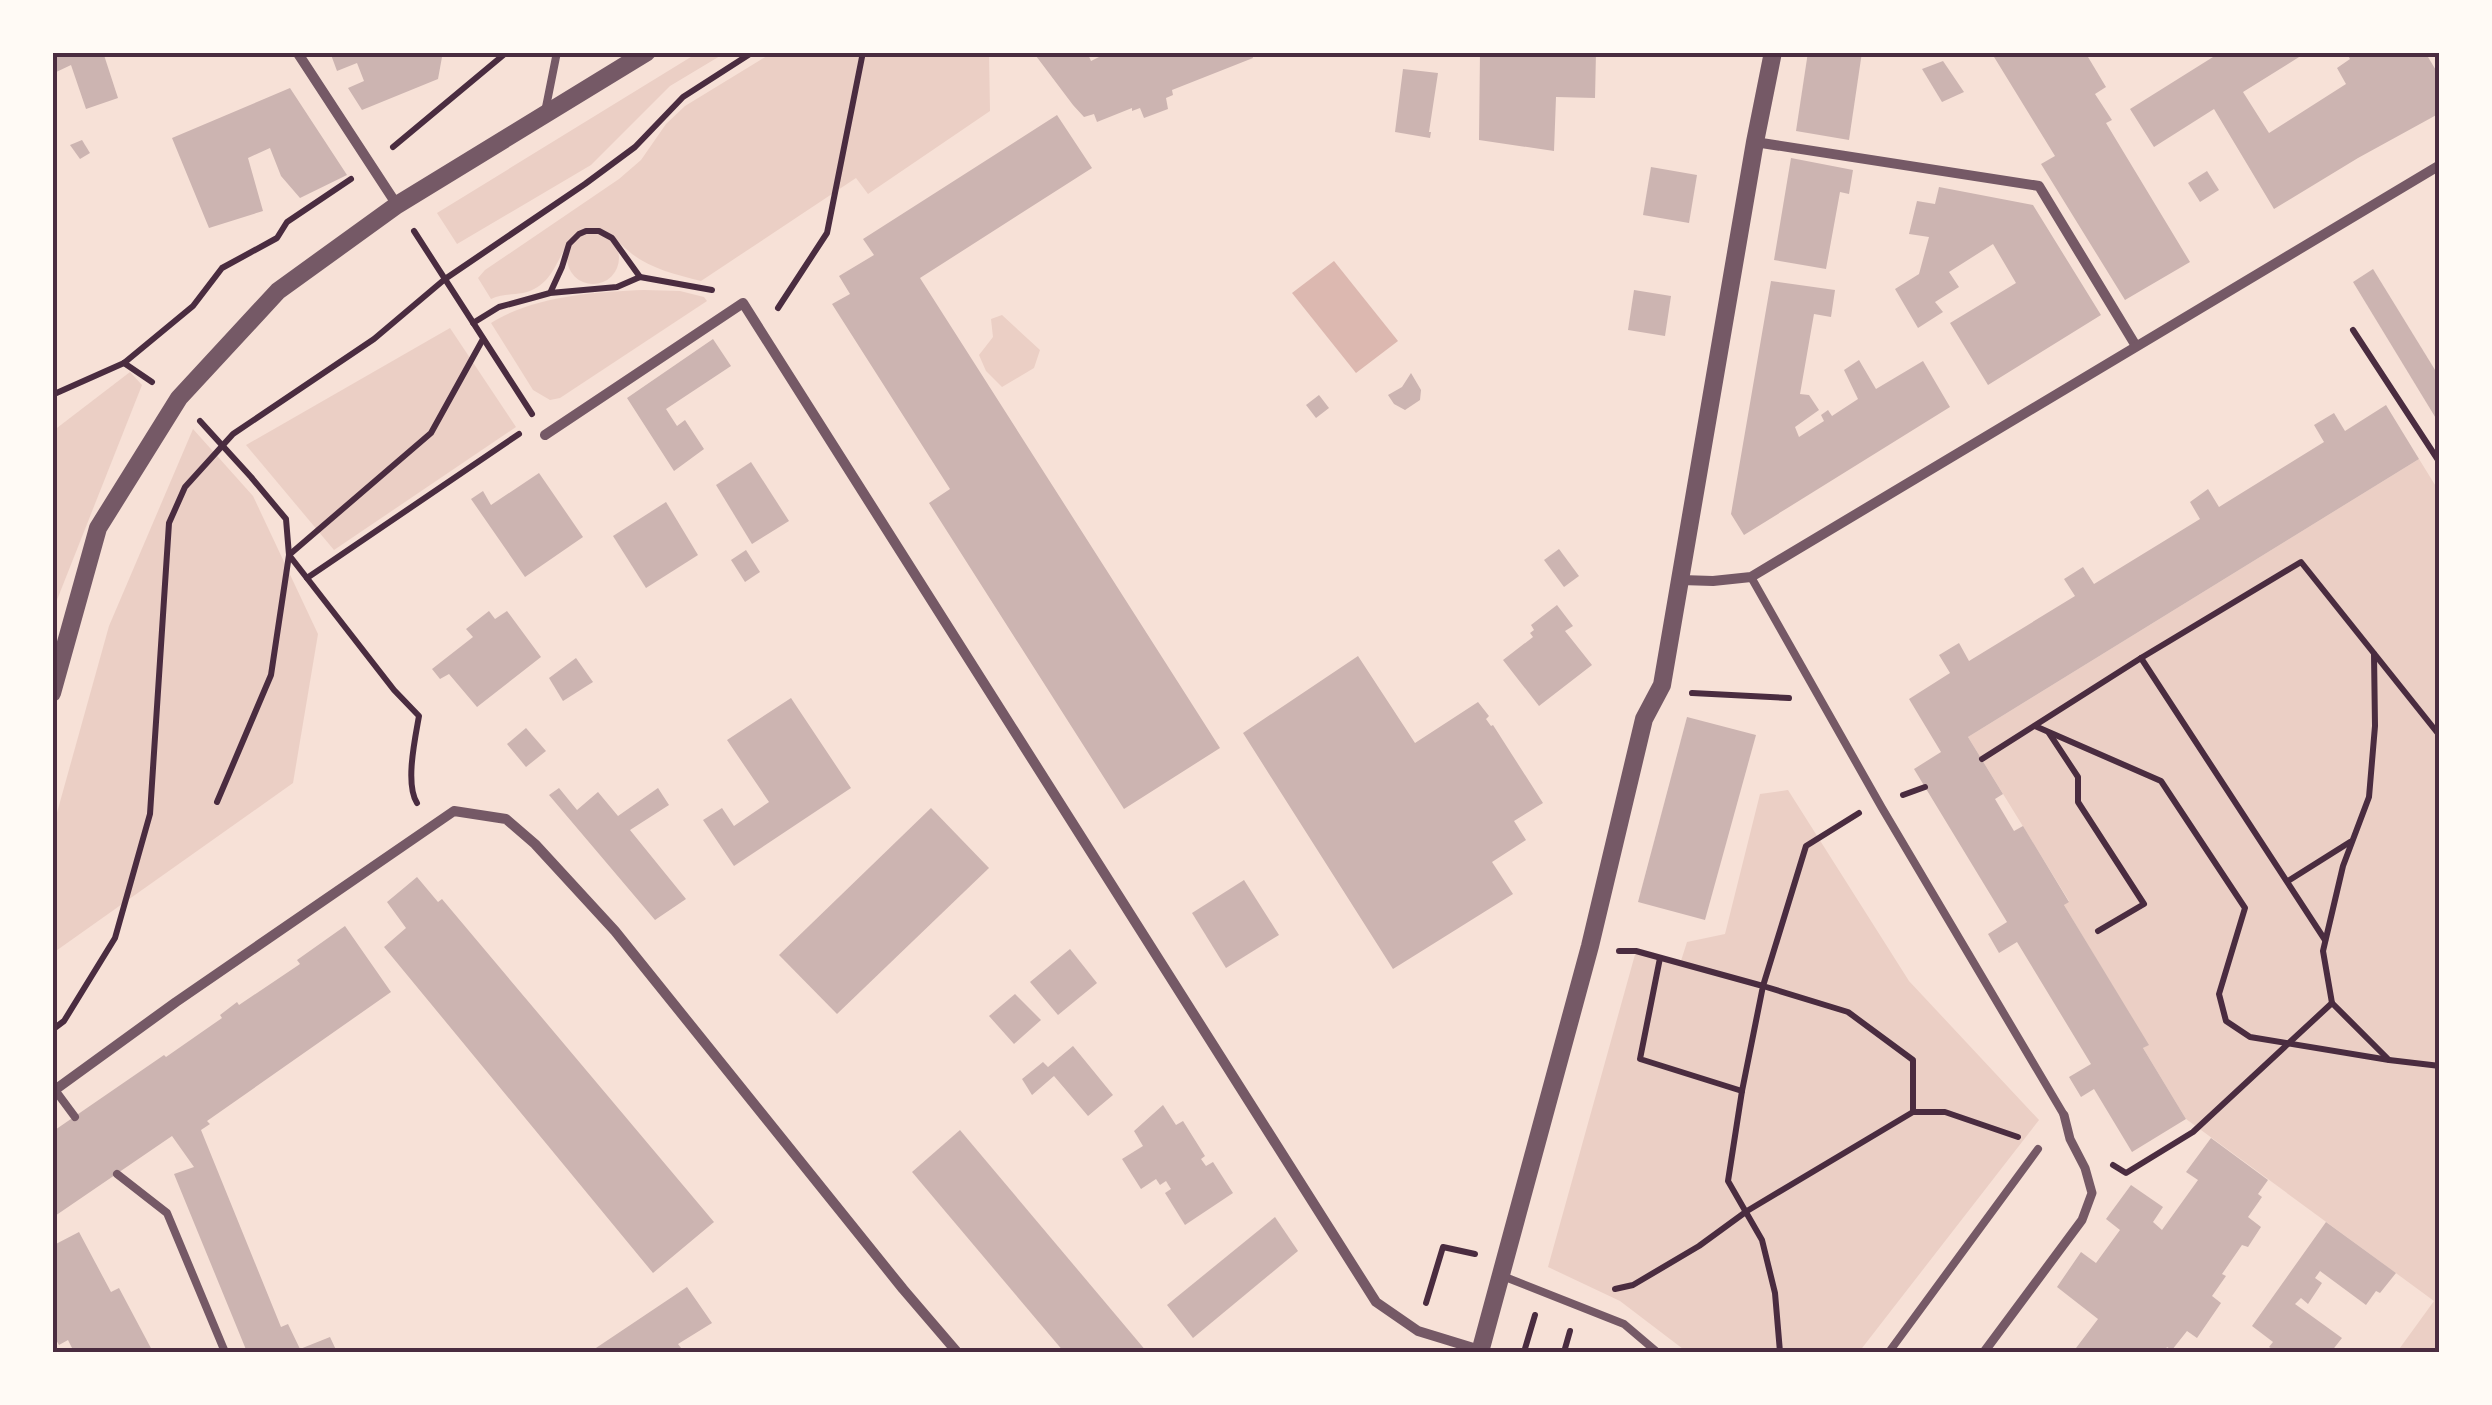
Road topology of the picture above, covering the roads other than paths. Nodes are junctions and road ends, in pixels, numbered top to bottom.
1 (297, 52) edge
2 (557, 52) edge
3 (647, 52) edge
4 (1772, 52) edge
5 (544, 117) junction
6 (1755, 142) junction
7 (2440, 165) edge
8 (397, 205) junction
9 (2136, 346) junction
10 (545, 435) road end
11 (1751, 577) junction
12 (1681, 580) junction
13 (52, 692) edge
14 (54, 1091) edge
15 (2064, 1115) joint
16 (75, 1117) dead end
17 (2038, 1149) road end
18 (116, 1174) dead end
19 (1500, 1275) junction
20 (1480, 1351) edge
21 (224, 1352) edge
22 (957, 1352) edge
23 (1656, 1352) edge
24 (1888, 1352) edge
25 (1984, 1352) edge

1 - 8 street
2 - 5 lane
3 - 5 street
4 - 6 street
5 - 8 street
6 - 9 street
6 - 12 street
7 - 9 street
8 - 13 street
9 - 11 street
10 - 20 street
11 - 12 street
11 - 15 lane
12 - 19 street
14 - 16 lane
14 - 22 street
15 - 25 street
17 - 24 lane
18 - 21 lane
19 - 20 street
19 - 23 lane

